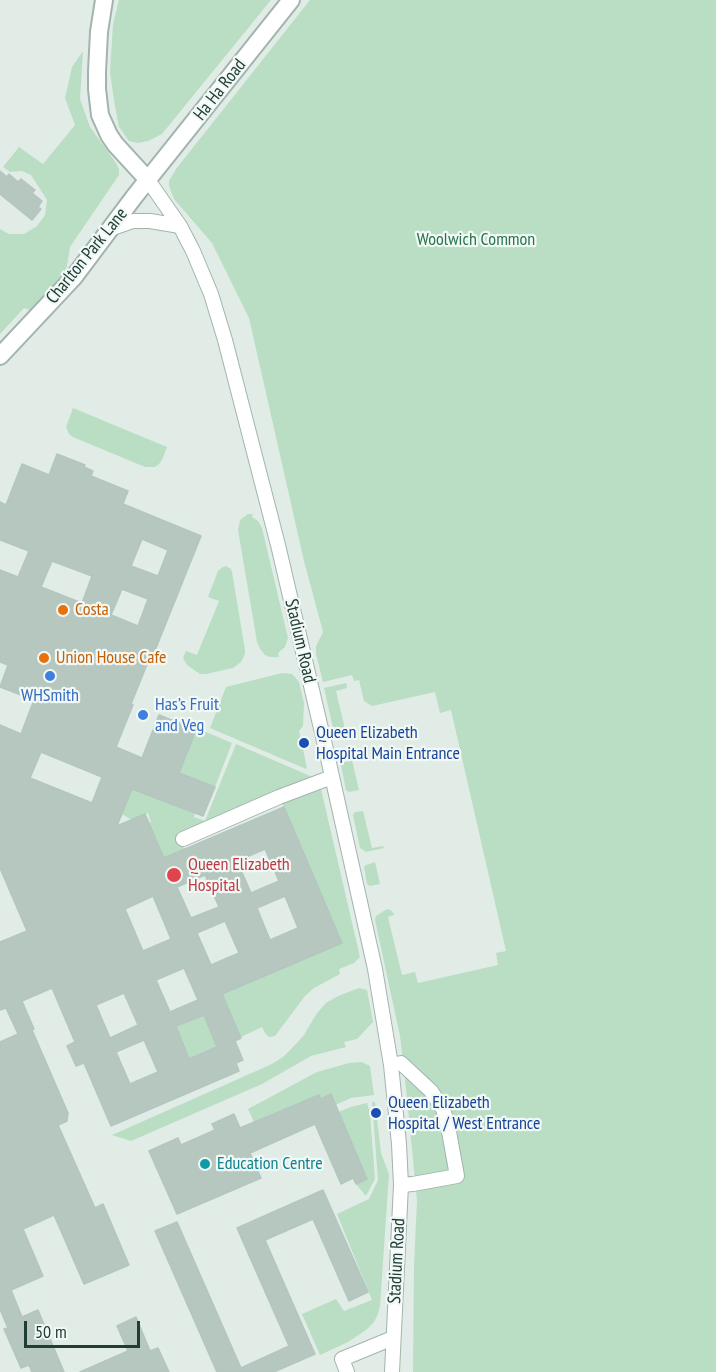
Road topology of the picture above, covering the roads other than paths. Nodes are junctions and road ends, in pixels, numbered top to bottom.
1 (104, 0) edge
2 (291, 0) edge
3 (148, 180) junction
4 (180, 226) junction
5 (110, 229) junction
6 (0, 356) edge
7 (332, 777) junction
8 (183, 839) dead end
9 (391, 1065) junction
10 (401, 1185) junction
11 (393, 1338) junction
12 (347, 1372) edge
13 (392, 1372) edge

1 - 3 street
2 - 3 street, Ha Ha Road
3 - 4 street, Stadium Road
3 - 5 street, Charlton Park Lane
4 - 5 street
4 - 7 street, Stadium Road
5 - 6 street, Charlton Park Lane
7 - 8 street
7 - 9 street, Stadium Road
9 - 10 street, Stadium Road
9 - 10 street
10 - 11 street, Stadium Road
11 - 12 street
11 - 13 street, Stadium Road

